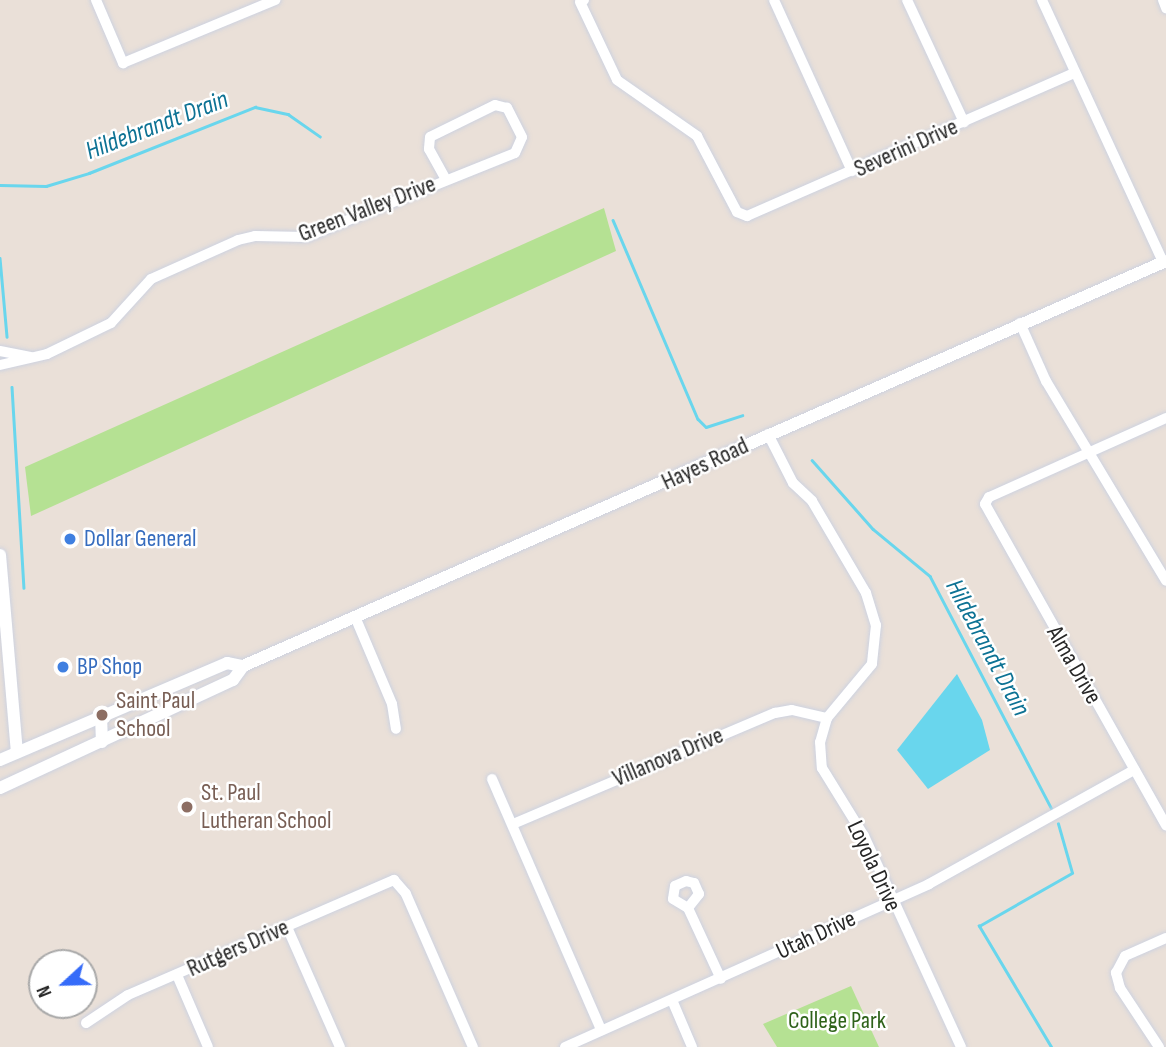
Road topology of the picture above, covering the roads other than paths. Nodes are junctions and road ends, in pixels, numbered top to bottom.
1 (96, 0) edge
2 (275, 0) edge
3 (774, 0) edge
4 (907, 0) edge
5 (1042, 0) edge
6 (1163, 0) edge
7 (582, 1) edge
8 (1166, 8) edge
9 (1075, 73) junction
10 (964, 122) junction
11 (852, 171) junction
12 (445, 178) junction
13 (1164, 262) edge
14 (1020, 323) junction
15 (0, 351) edge
16 (30, 358) junction
17 (0, 365) edge
18 (1166, 418) edge
19 (768, 434) junction
20 (1091, 451) junction
21 (0, 555) edge
22 (1166, 581) edge
23 (356, 620) junction
24 (243, 666) junction
25 (102, 715) junction
26 (827, 718) junction
27 (396, 729) dead end
28 (103, 742) junction
29 (17, 752) junction
30 (0, 760) edge
31 (1134, 770) junction
32 (492, 779) dead end
33 (0, 788) edge
34 (513, 824) junction
35 (1166, 825) edge
36 (891, 901) junction
37 (688, 908) dead end
38 (287, 927) junction
39 (1166, 938) edge
40 (177, 975) junction
41 (721, 979) junction
42 (672, 1000) junction
43 (86, 1023) dead end
44 (601, 1030) junction
45 (208, 1047) edge
46 (340, 1047) edge
47 (473, 1047) edge
48 (565, 1047) edge
49 (692, 1047) edge
50 (961, 1047) edge
51 (1158, 1047) edge

1 - 2 street
3 - 11 street
4 - 10 street
5 - 9 street
6 - 8 street
7 - 11 street, Severini Drive
9 - 10 street, Severini Drive
9 - 13 street
10 - 11 street, Severini Drive
12 - 12 street, Green Valley Drive
12 - 16 street, Green Valley Drive
13 - 14 street, Hayes Road
14 - 19 street, Hayes Road
14 - 20 street
15 - 16 street
16 - 17 street, Green Valley Drive
18 - 20 street
19 - 23 street, Hayes Road
19 - 26 street, Loyola Drive
20 - 22 street
20 - 31 street, Alma Drive
21 - 29 street
23 - 24 street, Hayes Road
23 - 27 street
24 - 25 street, Hayes Road
24 - 28 street, Hayes Road
25 - 28 street
25 - 29 street, Hayes Road
26 - 34 street, Villanova Drive
26 - 36 street, Loyola Drive
28 - 33 street, Hayes Road
29 - 30 street, Hayes Road
31 - 35 street, Alma Drive
31 - 36 street, Utah Drive
32 - 34 street
34 - 44 street
36 - 41 street, Utah Drive
36 - 50 street, Loyola Drive
37 - 41 street
38 - 40 street, Rutgers Drive
38 - 46 street
38 - 47 street, Rutgers Drive
39 - 51 street
40 - 43 street, Rutgers Drive
40 - 45 street
41 - 42 street, Utah Drive
42 - 44 street, Utah Drive
42 - 49 street
44 - 48 street, Utah Drive

